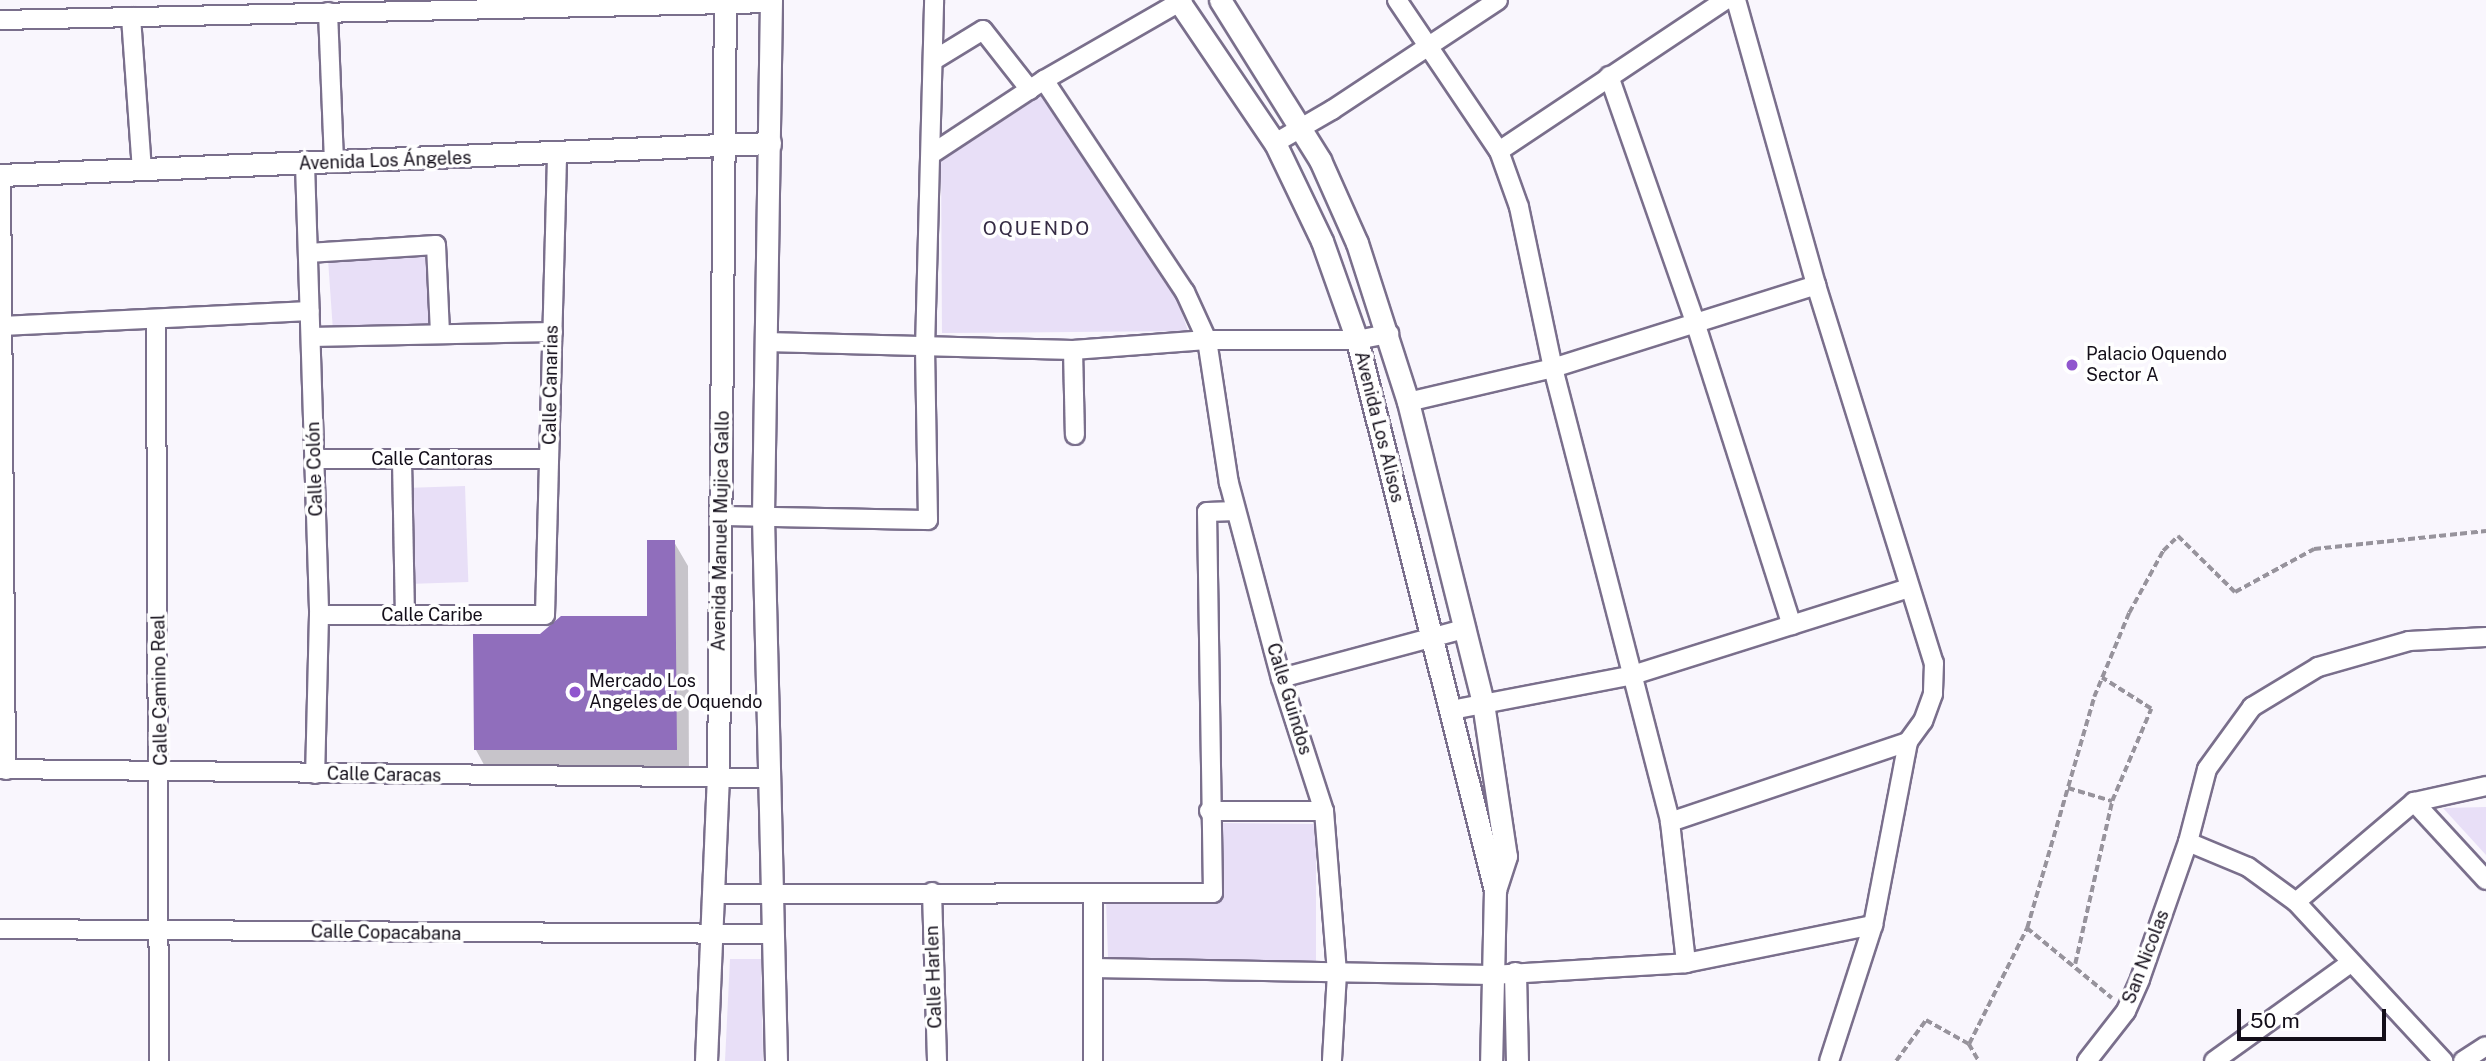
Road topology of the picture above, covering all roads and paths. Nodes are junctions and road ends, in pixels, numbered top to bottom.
1 (934, 0) edge
2 (1220, 0) edge
3 (1397, 0) edge
4 (1498, 0) edge
5 (1725, 0) edge
6 (1735, 0) edge
7 (1180, 1) edge
8 (725, 2) edge
9 (771, 2) edge
10 (593, 4) edge
11 (480, 5) edge
12 (242, 7) edge
13 (124, 11) edge
14 (328, 12) junction
15 (0, 20) edge
16 (1426, 48) junction
17 (934, 60) junction
18 (1609, 76) junction
19 (1037, 85) junction
20 (1300, 128) junction
21 (770, 143) junction
22 (1275, 143) junction
23 (726, 145) junction
24 (1499, 151) junction
25 (933, 153) junction
26 (557, 154) junction
27 (334, 162) junction
28 (305, 164) junction
29 (142, 169) junction
30 (0, 175) edge
31 (308, 253) junction
32 (1816, 285) junction
33 (310, 311) junction
34 (156, 318) junction
35 (1696, 325) junction
36 (2, 326) junction
37 (553, 332) junction
38 (440, 334) junction
39 (1389, 334) junction
40 (311, 337) junction
41 (1207, 340) junction
42 (1357, 340) junction
43 (766, 342) junction
44 (925, 349) junction
45 (1073, 350) junction
46 (1553, 368) junction
47 (1408, 402) junction
48 (1075, 435) dead end
49 (550, 459) junction
50 (316, 460) junction
51 (402, 460) junction
52 (1236, 511) junction
53 (721, 516) junction
54 (763, 517) junction
55 (2486, 531) edge
56 (1909, 589) junction
57 (319, 615) junction
58 (405, 615) junction
59 (545, 615) joint
60 (1792, 625) junction
61 (1464, 629) junction
62 (2486, 637) edge
63 (1433, 638) junction
64 (1633, 675) junction
65 (1280, 678) junction
66 (2102, 678) junction
67 (1483, 703) junction
68 (1452, 710) junction
69 (1908, 742) junction
70 (3, 769) edge
71 (160, 774) junction
72 (315, 774) junction
73 (768, 778) junction
74 (718, 780) junction
75 (2486, 786) edge
76 (2068, 788) junction
77 (2112, 801) junction
78 (2414, 802) junction
79 (1209, 811) junction
80 (1324, 811) junction
81 (1670, 822) junction
82 (2188, 842) junction
83 (2486, 880) edge
84 (1495, 890) junction
85 (932, 892) junction
86 (771, 893) junction
87 (714, 894) junction
88 (1093, 896) junction
89 (2295, 902) junction
90 (1873, 925) junction
91 (2027, 928) junction
92 (0, 929) edge
93 (158, 931) junction
94 (772, 934) junction
95 (712, 936) junction
96 (1686, 963) junction
97 (2075, 964) junction
98 (2349, 964) junction
99 (1093, 968) junction
100 (1337, 973) junction
101 (1515, 974) junction
102 (1492, 975) junction
103 (2126, 1011) junction
104 (1969, 1044) junction
105 (2486, 1046) edge
106 (2094, 1059) edge
107 (2438, 1060) edge
108 (159, 1061) edge
109 (706, 1061) edge
110 (776, 1061) edge
111 (937, 1061) edge
112 (1093, 1061) edge
113 (1332, 1061) edge
114 (1491, 1061) edge
115 (1517, 1061) edge
116 (1829, 1061) edge
117 (1896, 1061) edge
118 (1979, 1061) edge
119 (2214, 1061) edge
120 (2463, 1061) edge

1 - 17 street
2 - 20 street, Avenida Los Alisos
3 - 16 street
4 - 16 street
5 - 18 street
6 - 32 street
7 - 19 street
7 - 22 street, Avenida Los Alisos
8 - 9 street
8 - 10 street
8 - 23 street, Avenida Manuel Mujica Gallo
9 - 21 street
10 - 11 street
11 - 14 street
12 - 13 street
12 - 14 street
13 - 15 street
13 - 29 street
14 - 27 street
16 - 20 street
16 - 24 street
17 - 19 street, Calle Guindos
17 - 25 street
18 - 24 street
18 - 35 street
19 - 25 street
19 - 41 street, Calle Guindos
20 - 22 street
20 - 39 street, Avenida Los Alisos
21 - 23 street, Avenida Los Ángeles
21 - 43 street
22 - 42 street, Avenida Los Alisos
23 - 26 street, Avenida Los Ángeles
23 - 53 street, Avenida Manuel Mujica Gallo
24 - 46 street
25 - 44 street
26 - 27 street, Avenida Los Ángeles
26 - 37 street, Calle Canarias
27 - 28 street, Avenida Los Ángeles
28 - 29 street, Avenida Los Ángeles
28 - 31 street, Calle Colón
29 - 30 street, Avenida Los Ángeles
30 - 36 street
31 - 33 street, Calle Colón
31 - 38 street
32 - 35 street
32 - 56 street
33 - 34 street
33 - 40 street, Calle Colón
34 - 36 street
34 - 71 street, Calle Camino Real
35 - 46 street
35 - 60 street
36 - 70 street
37 - 38 street
37 - 49 street, Calle Canarias
38 - 40 street
39 - 42 street
39 - 47 street, Avenida Los Alisos
40 - 50 street, Calle Colón
41 - 42 street
41 - 45 street
41 - 52 street, Calle Guindos
42 - 63 street, Avenida Los Alisos
43 - 44 street
43 - 54 street
44 - 45 street
44 - 54 street
45 - 48 street
46 - 47 street
46 - 64 street
47 - 61 street, Avenida Los Alisos
49 - 51 street, Calle Cantoras
49 - 59 street, Calle Canarias
50 - 51 street, Calle Cantoras
50 - 57 street, Calle Colón
51 - 58 street
52 - 65 street, Calle Guindos
52 - 79 street
53 - 54 street
53 - 74 street, Avenida Manuel Mujica Gallo
54 - 73 street
55 - 66 path
56 - 60 street
56 - 69 street
57 - 58 street, Calle Caribe
57 - 72 street, Calle Colón
58 - 59 street, Calle Caribe
60 - 64 street
61 - 63 street
61 - 67 street, Avenida Los Alisos
62 - 82 street, San Nicolas
63 - 65 street
63 - 68 street, Avenida Los Alisos
64 - 67 street
64 - 81 street
65 - 80 street, Calle Guindos
66 - 76 path
66 - 77 path
67 - 68 street
67 - 84 street, Avenida Los Alisos
68 - 84 street, Avenida Los Alisos
69 - 81 street
69 - 90 street
70 - 71 street, Calle Caracas
71 - 72 street, Calle Caracas
71 - 93 street, Calle Camino Real
72 - 74 street, Calle Caracas
73 - 74 street, Calle Caracas
73 - 86 street
74 - 87 street, Avenida Manuel Mujica Gallo
75 - 78 street
76 - 77 path
76 - 91 path
77 - 97 path
78 - 83 street
78 - 89 street
79 - 80 street
79 - 88 street
80 - 100 street, Calle Guindos
81 - 96 street
82 - 89 street
82 - 103 street, San Nicolas
84 - 102 street, Avenida Los Alisos
85 - 86 street
85 - 88 street
85 - 111 street, Calle Harlen
86 - 87 street
86 - 94 street
87 - 95 street, Avenida Manuel Mujica Gallo
88 - 99 street
89 - 98 street
90 - 96 street
90 - 116 street
91 - 97 path
91 - 104 path
92 - 93 street, Calle Copacabana
93 - 95 street, Calle Copacabana
93 - 108 street, Calle Camino Real
94 - 95 street, Calle Copacabana
94 - 110 street
95 - 109 street, Avenida Manuel Mujica Gallo
96 - 101 street
97 - 103 path
98 - 107 street
98 - 119 street
99 - 100 street
99 - 112 street
100 - 102 street
100 - 113 street, Calle Guindos
101 - 102 street
101 - 115 street
102 - 114 street, Avenida Los Alisos
103 - 106 street, San Nicolas
104 - 117 path
104 - 118 path
105 - 120 street

